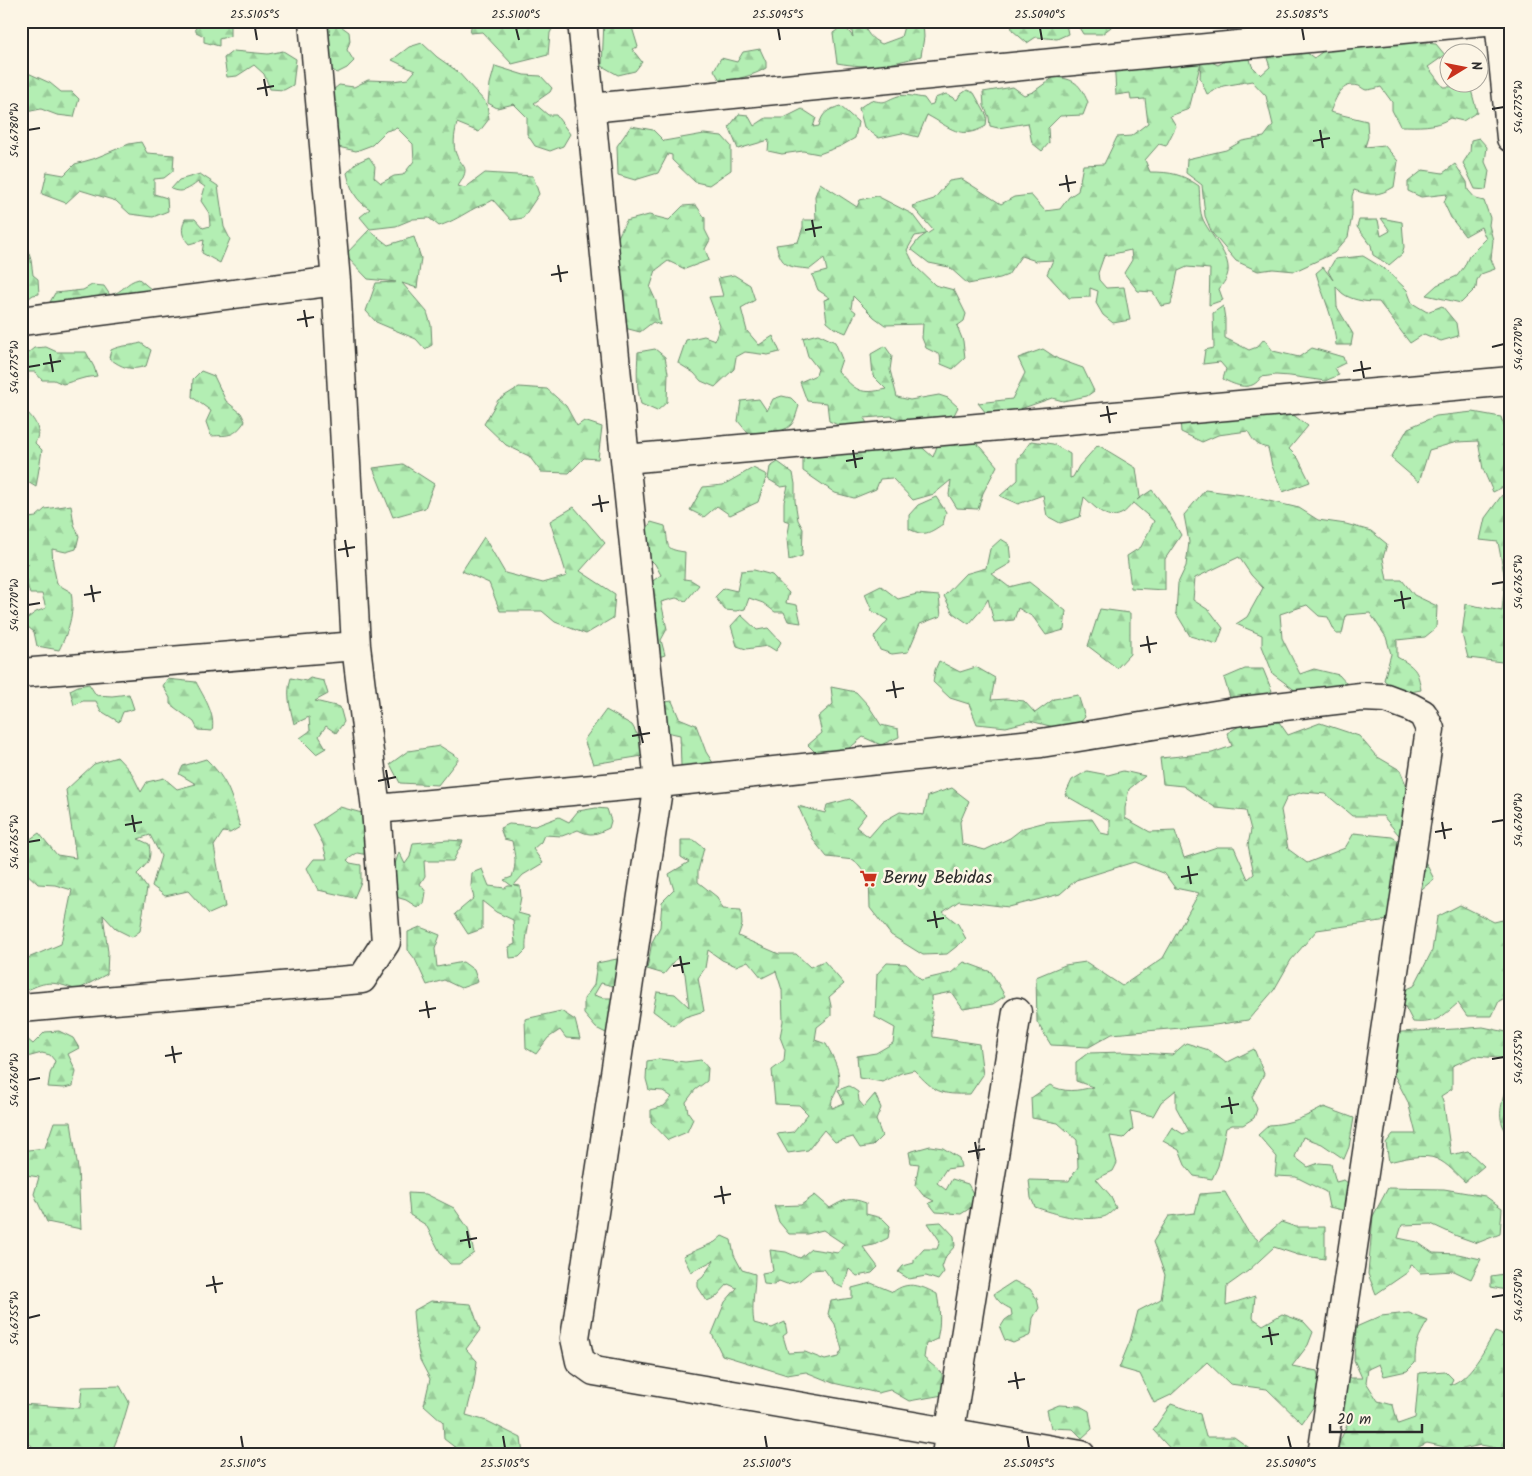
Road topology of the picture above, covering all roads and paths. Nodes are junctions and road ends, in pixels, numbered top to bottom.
1 (313, 21) edge
2 (582, 21) edge
3 (1485, 21) edge
4 (1499, 21) edge
5 (590, 108) junction
6 (1511, 138) edge
7 (336, 281) junction
8 (21, 321) edge
9 (1511, 381) edge
10 (625, 459) junction
11 (356, 646) junction
12 (21, 673) edge
13 (660, 783) junction
14 (376, 809) junction
15 (21, 1008) edge
16 (1017, 1012) dead end
17 (948, 1444) edge
18 (1081, 1455) edge
19 (1322, 1455) edge

1 - 7 street
2 - 5 street
3 - 5 street
4 - 6 street
5 - 10 street
7 - 8 street
7 - 11 street
9 - 10 street
10 - 13 street
11 - 12 street
11 - 14 street
13 - 14 street
13 - 17 street
13 - 19 street
14 - 15 street
16 - 17 street
17 - 18 street

